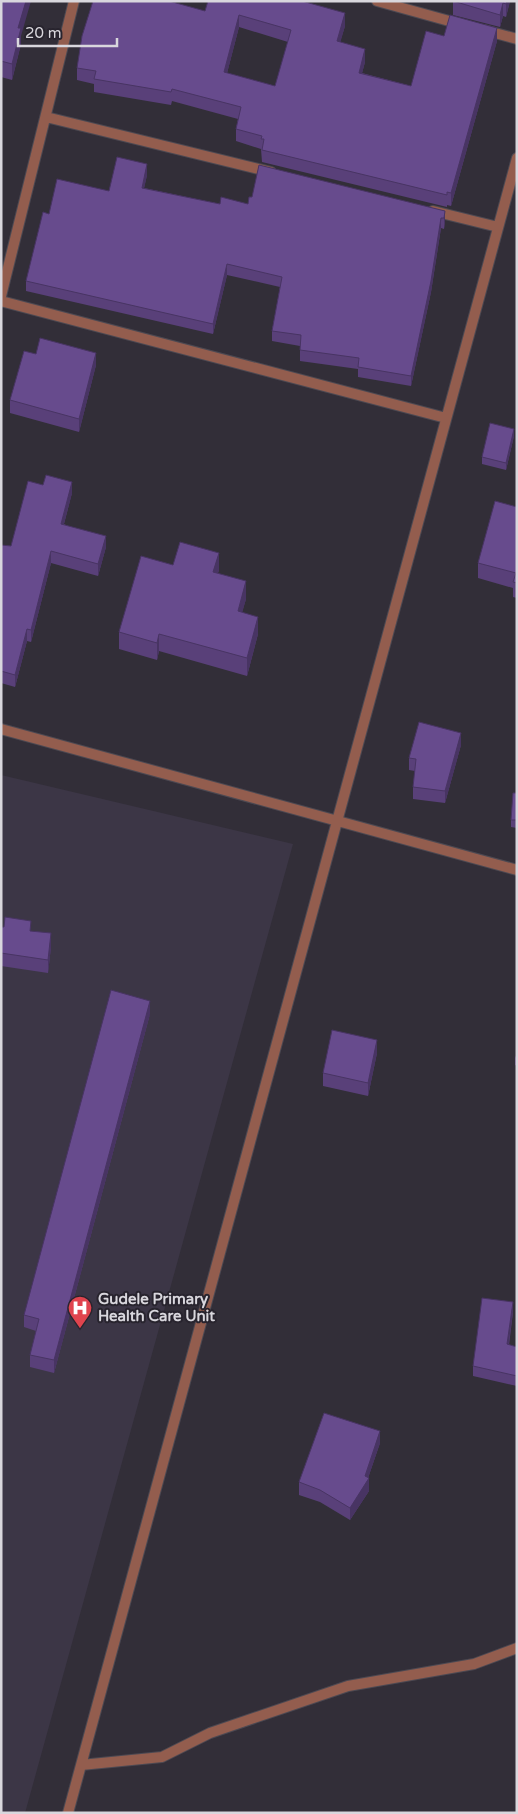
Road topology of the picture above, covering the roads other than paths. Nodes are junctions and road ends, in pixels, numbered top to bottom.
1 (74, 1) edge
2 (377, 1) edge
3 (517, 39) edge
4 (46, 117) junction
5 (517, 158) edge
6 (277, 173) edge
7 (421, 208) edge
8 (498, 227) junction
9 (2, 289) edge
10 (1, 302) edge
11 (446, 418) junction
12 (1, 729) edge
13 (336, 821) junction
14 (517, 870) edge
15 (517, 1648) edge
16 (80, 1765) junction
17 (68, 1813) edge

1 - 4 street
2 - 3 street
4 - 6 street
4 - 9 street
5 - 8 street
7 - 8 street
8 - 11 street
10 - 11 street
11 - 13 street
12 - 13 street
13 - 14 street
13 - 16 street
15 - 16 street
16 - 17 street

